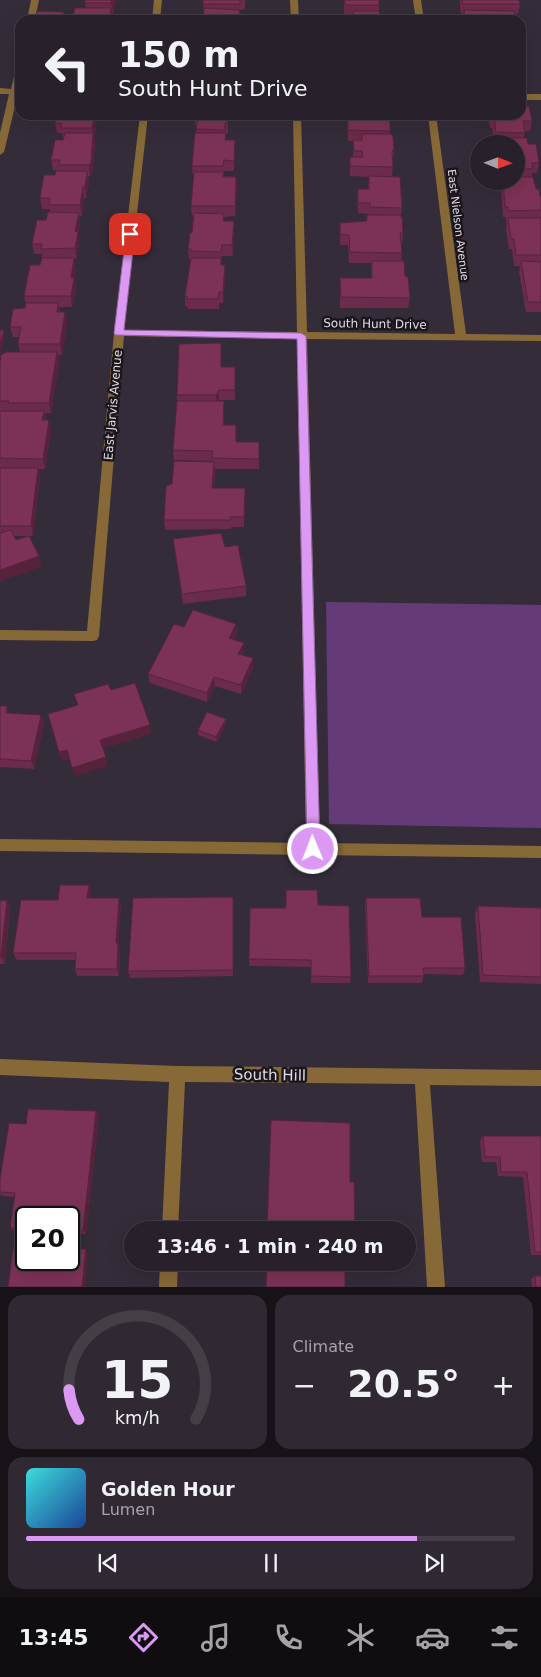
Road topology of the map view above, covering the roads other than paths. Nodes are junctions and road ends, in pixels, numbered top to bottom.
1 (35, 0) edge
2 (158, 0) edge
3 (294, 0) edge
4 (417, 0) edge
5 (32, 15) edge
6 (156, 15) edge
7 (295, 15) edge
8 (419, 15) edge
9 (0, 91) edge
10 (15, 92) edge
11 (526, 97) edge
12 (541, 97) edge
13 (15, 99) edge
14 (143, 120) edge
15 (297, 120) edge
16 (433, 120) edge
17 (0, 152) edge
18 (119, 333) junction
19 (301, 336) junction
20 (461, 338) junction
21 (541, 338) edge
22 (0, 635) edge
23 (0, 845) edge
24 (313, 849) junction
25 (541, 852) edge
26 (0, 1067) edge
27 (176, 1074) junction
28 (422, 1076) junction
29 (541, 1078) edge
30 (170, 1221) edge
31 (169, 1271) edge
32 (168, 1287) edge
33 (436, 1287) edge

1 - 5 street
2 - 6 street
3 - 7 street
4 - 8 street
9 - 10 street
11 - 12 street
13 - 17 street
14 - 18 street, East Jarvis Avenue
15 - 19 street
16 - 20 street, East Nielson Avenue
18 - 19 street, South Hunt Drive
18 - 22 street, East Jarvis Avenue
19 - 20 street, South Hunt Drive
19 - 24 street
20 - 21 street, South Hunt Drive
23 - 24 street
24 - 25 street
26 - 27 street, South Hill
27 - 28 street, South Hill
27 - 30 street
28 - 29 street, South Hill
28 - 33 street
31 - 32 street

